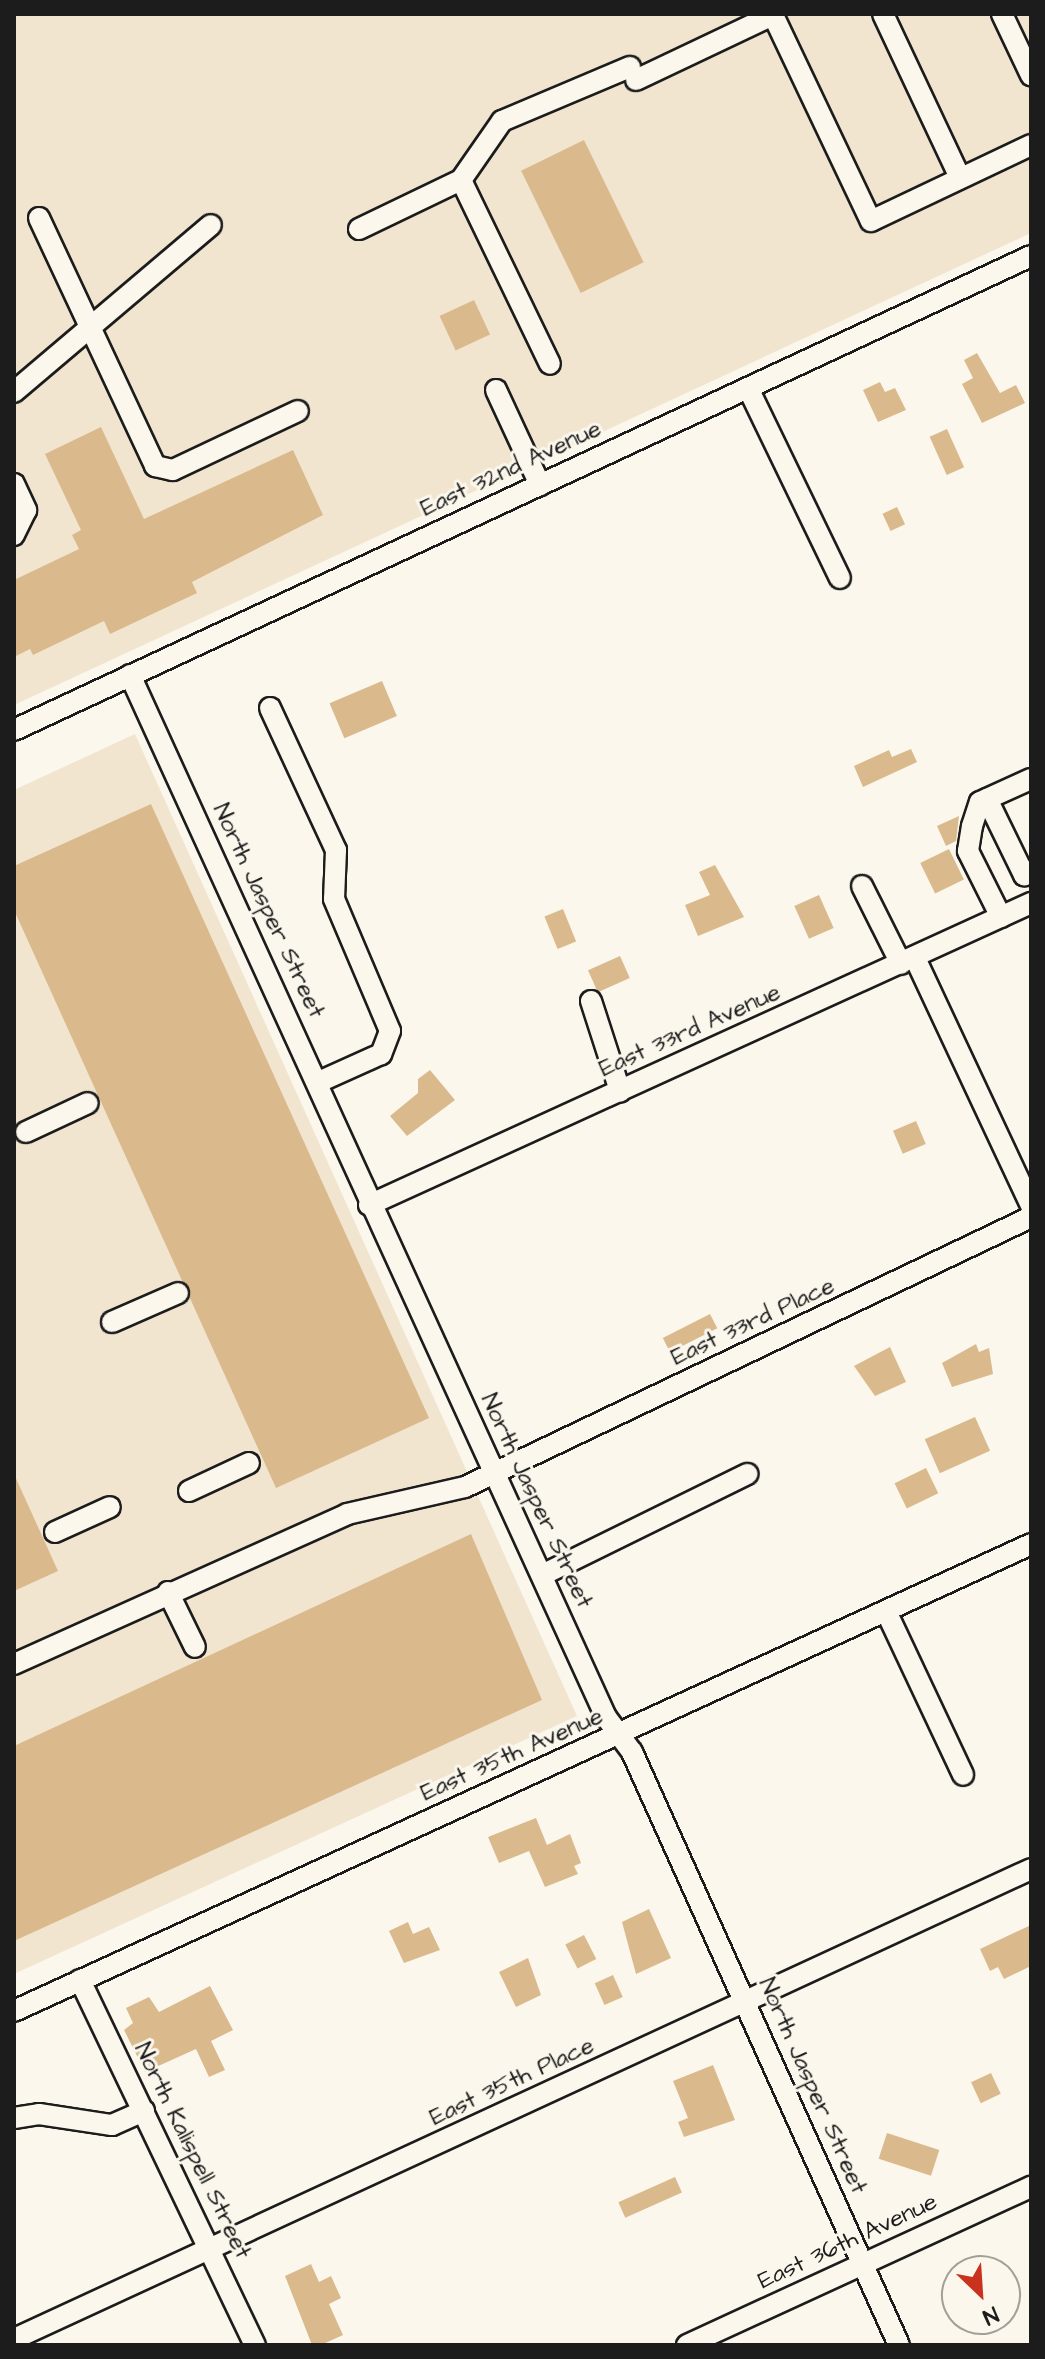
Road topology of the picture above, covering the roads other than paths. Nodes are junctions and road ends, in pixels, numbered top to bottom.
1 (773, 14) edge
2 (883, 14) edge
3 (1002, 14) edge
4 (1031, 75) edge
5 (1031, 145) edge
6 (960, 178) junction
7 (461, 180) junction
8 (39, 218) dead end
9 (211, 225) dead end
10 (359, 229) dead end
11 (1031, 256) edge
12 (89, 326) junction
13 (550, 364) dead end
14 (748, 388) junction
15 (496, 390) dead end
16 (14, 392) edge
17 (298, 411) dead end
18 (14, 484) edge
19 (540, 485) junction
20 (14, 535) edge
21 (840, 578) dead end
22 (130, 675) junction
23 (270, 708) dead end
24 (14, 730) edge
25 (1031, 779) edge
26 (987, 799) junction
27 (1031, 871) edge
28 (862, 886) dead end
29 (1031, 903) edge
30 (1001, 917) junction
31 (908, 961) junction
32 (591, 1001) dead end
33 (319, 1082) junction
34 (620, 1091) junction
35 (88, 1103) dead end
36 (26, 1132) dead end
37 (369, 1205) junction
38 (1031, 1206) edge
39 (1031, 1217) edge
40 (178, 1293) dead end
41 (112, 1322) dead end
42 (249, 1463) dead end
43 (495, 1472) junction
44 (747, 1474) dead end
45 (189, 1491) dead end
46 (110, 1507) dead end
47 (55, 1532) dead end
48 (1031, 1544) edge
49 (542, 1575) junction
50 (168, 1592) junction
51 (886, 1611) junction
52 (195, 1647) dead end
53 (14, 1664) edge
54 (620, 1735) junction
55 (963, 1775) dead end
56 (1031, 1869) edge
57 (80, 1980) junction
58 (747, 2002) junction
59 (14, 2011) edge
60 (144, 2111) junction
61 (14, 2118) edge
62 (1031, 2187) edge
63 (211, 2249) junction
64 (863, 2262) junction
65 (14, 2339) edge
66 (255, 2345) edge
67 (687, 2345) edge
68 (899, 2345) edge

1 - 6 street
1 - 7 street
2 - 6 street
3 - 4 street
5 - 6 street
7 - 10 street
7 - 13 street
8 - 12 street
9 - 12 street
11 - 14 street, East 32nd Avenue
12 - 16 street
12 - 17 street
14 - 19 street, East 32nd Avenue
14 - 21 street
15 - 19 street
18 - 20 street
19 - 22 street, East 32nd Avenue
22 - 24 street, East 32nd Avenue
22 - 33 street, North Jasper Street
23 - 33 street
25 - 26 street
26 - 27 street
26 - 30 street
28 - 31 street
29 - 30 street, East 33rd Avenue
30 - 31 street, East 33rd Avenue
31 - 34 street, East 33rd Avenue
31 - 38 street
32 - 34 street
33 - 37 street, North Jasper Street
34 - 37 street, East 33rd Avenue
35 - 36 street
37 - 43 street, North Jasper Street
39 - 43 street, East 33rd Place
40 - 41 street
42 - 45 street
43 - 49 street, North Jasper Street
43 - 50 street, East 33rd Place
44 - 49 street
46 - 47 street
48 - 51 street, East 35th Avenue
49 - 54 street, North Jasper Street
50 - 52 street
50 - 53 street, East 33rd Place
51 - 54 street, East 35th Avenue
51 - 55 street
54 - 57 street, East 35th Avenue
54 - 58 street, North Jasper Street
56 - 58 street, East 35th Place
57 - 59 street, East 35th Avenue
57 - 60 street, North Kalispell Street
58 - 63 street, East 35th Place
58 - 64 street, North Jasper Street
60 - 61 street
60 - 63 street, North Kalispell Street
62 - 64 street, East 36th Avenue
63 - 65 street, East 35th Place
63 - 66 street, North Kalispell Street
64 - 67 street, East 36th Avenue
64 - 68 street, North Jasper Street

